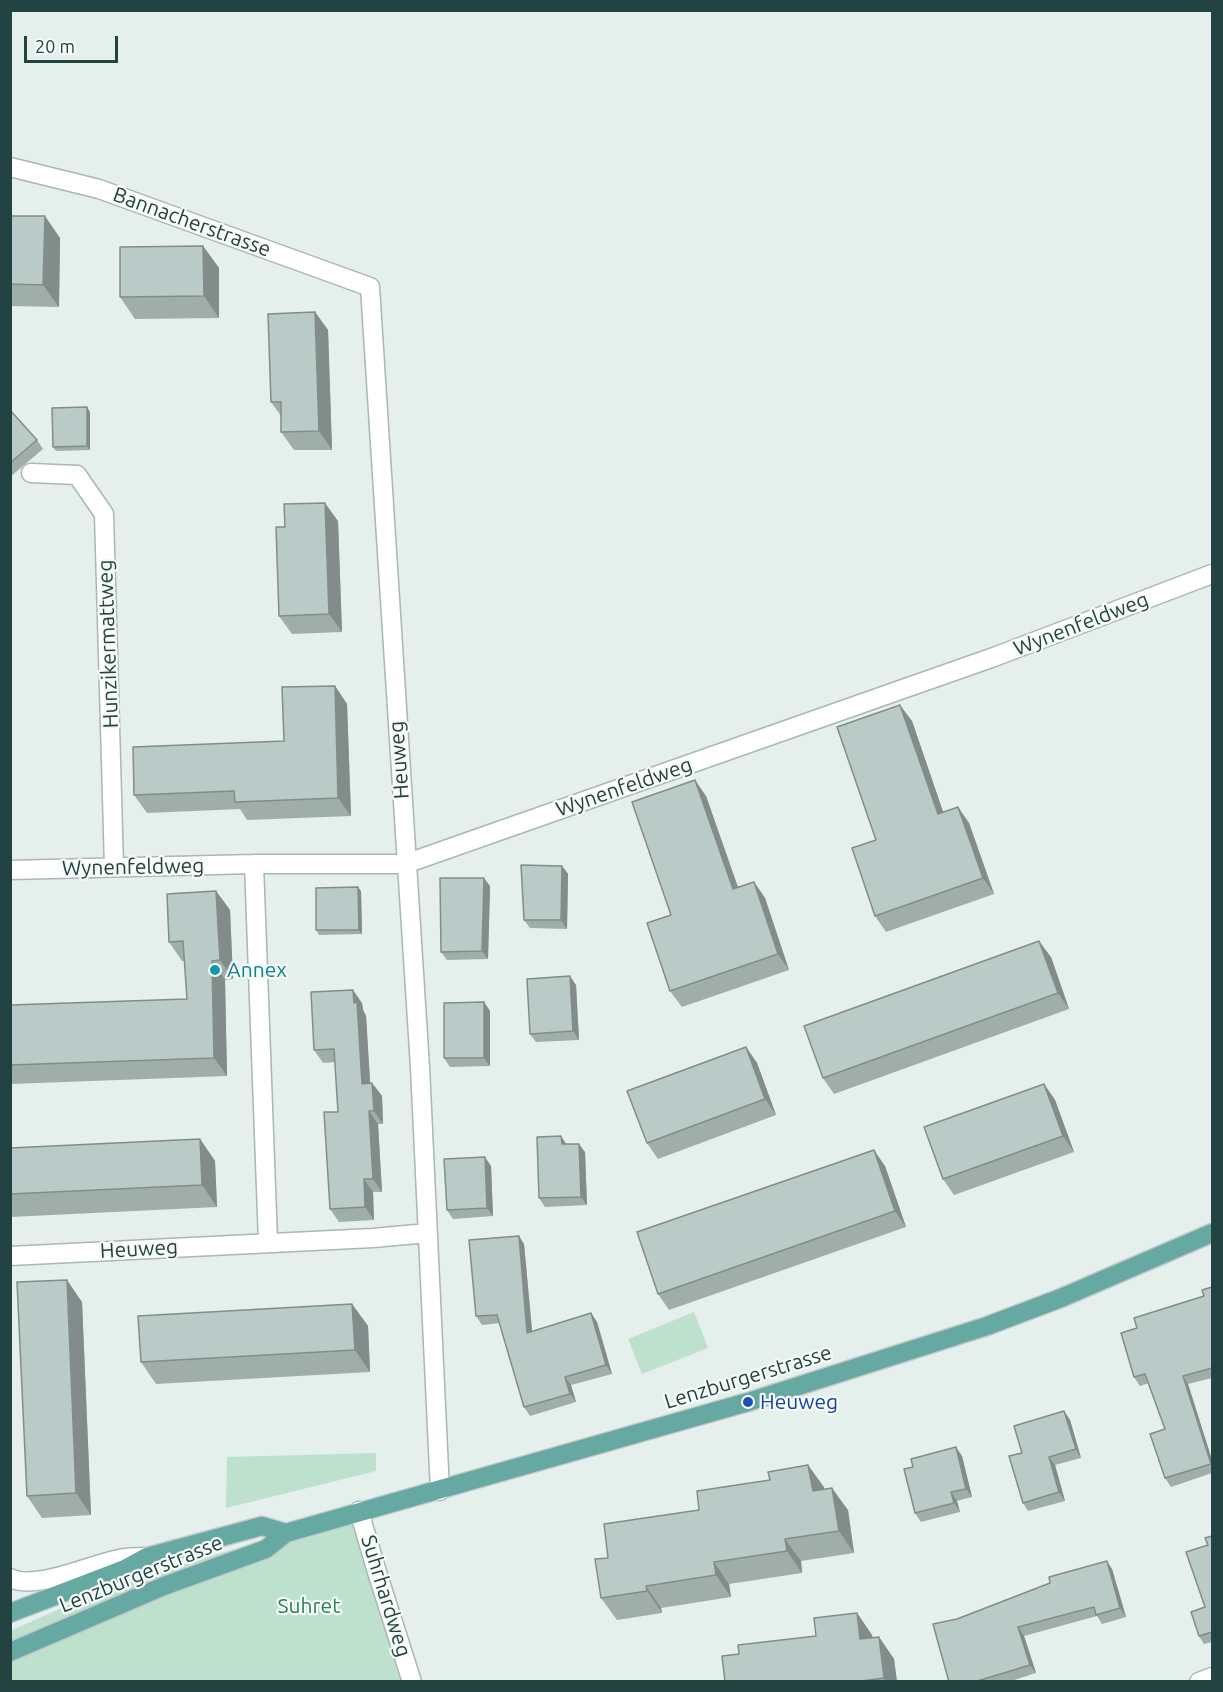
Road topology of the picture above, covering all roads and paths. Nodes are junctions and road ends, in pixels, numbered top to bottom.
1 (10, 167) edge
2 (370, 287) joint
3 (31, 473) dead end
4 (1212, 574) edge
5 (254, 864) junction
6 (405, 864) junction
7 (114, 867) junction
8 (10, 870) edge
9 (428, 1233) junction
10 (1212, 1233) edge
11 (268, 1242) junction
12 (10, 1256) edge
13 (440, 1491) junction
14 (359, 1511) junction
15 (286, 1533) junction
16 (147, 1557) junction
17 (10, 1578) edge
18 (10, 1613) edge
19 (10, 1652) edge
20 (1212, 1677) edge
21 (412, 1682) edge
22 (1199, 1682) edge

1 - 2 street, Bannacherstrasse
2 - 6 street, Heuweg
3 - 7 street, Hunzikermattweg
4 - 6 street, Wynenfeldweg
5 - 6 street, Wynenfeldweg
5 - 7 street, Wynenfeldweg
5 - 11 street
6 - 9 street, Heuweg
7 - 8 street, Wynenfeldweg
9 - 11 street, Heuweg
9 - 13 street, Heuweg
10 - 13 main road, Lenzburgerstrasse
11 - 12 street, Heuweg
13 - 14 main road, Lenzburgerstrasse
14 - 15 main road, Lenzburgerstrasse
14 - 21 street, Suhrhardweg
15 - 16 main road, Lenzburgerstrasse
15 - 19 main road, Lenzburgerstrasse
16 - 17 street
16 - 18 main road, Lenzburgerstrasse
20 - 22 street

